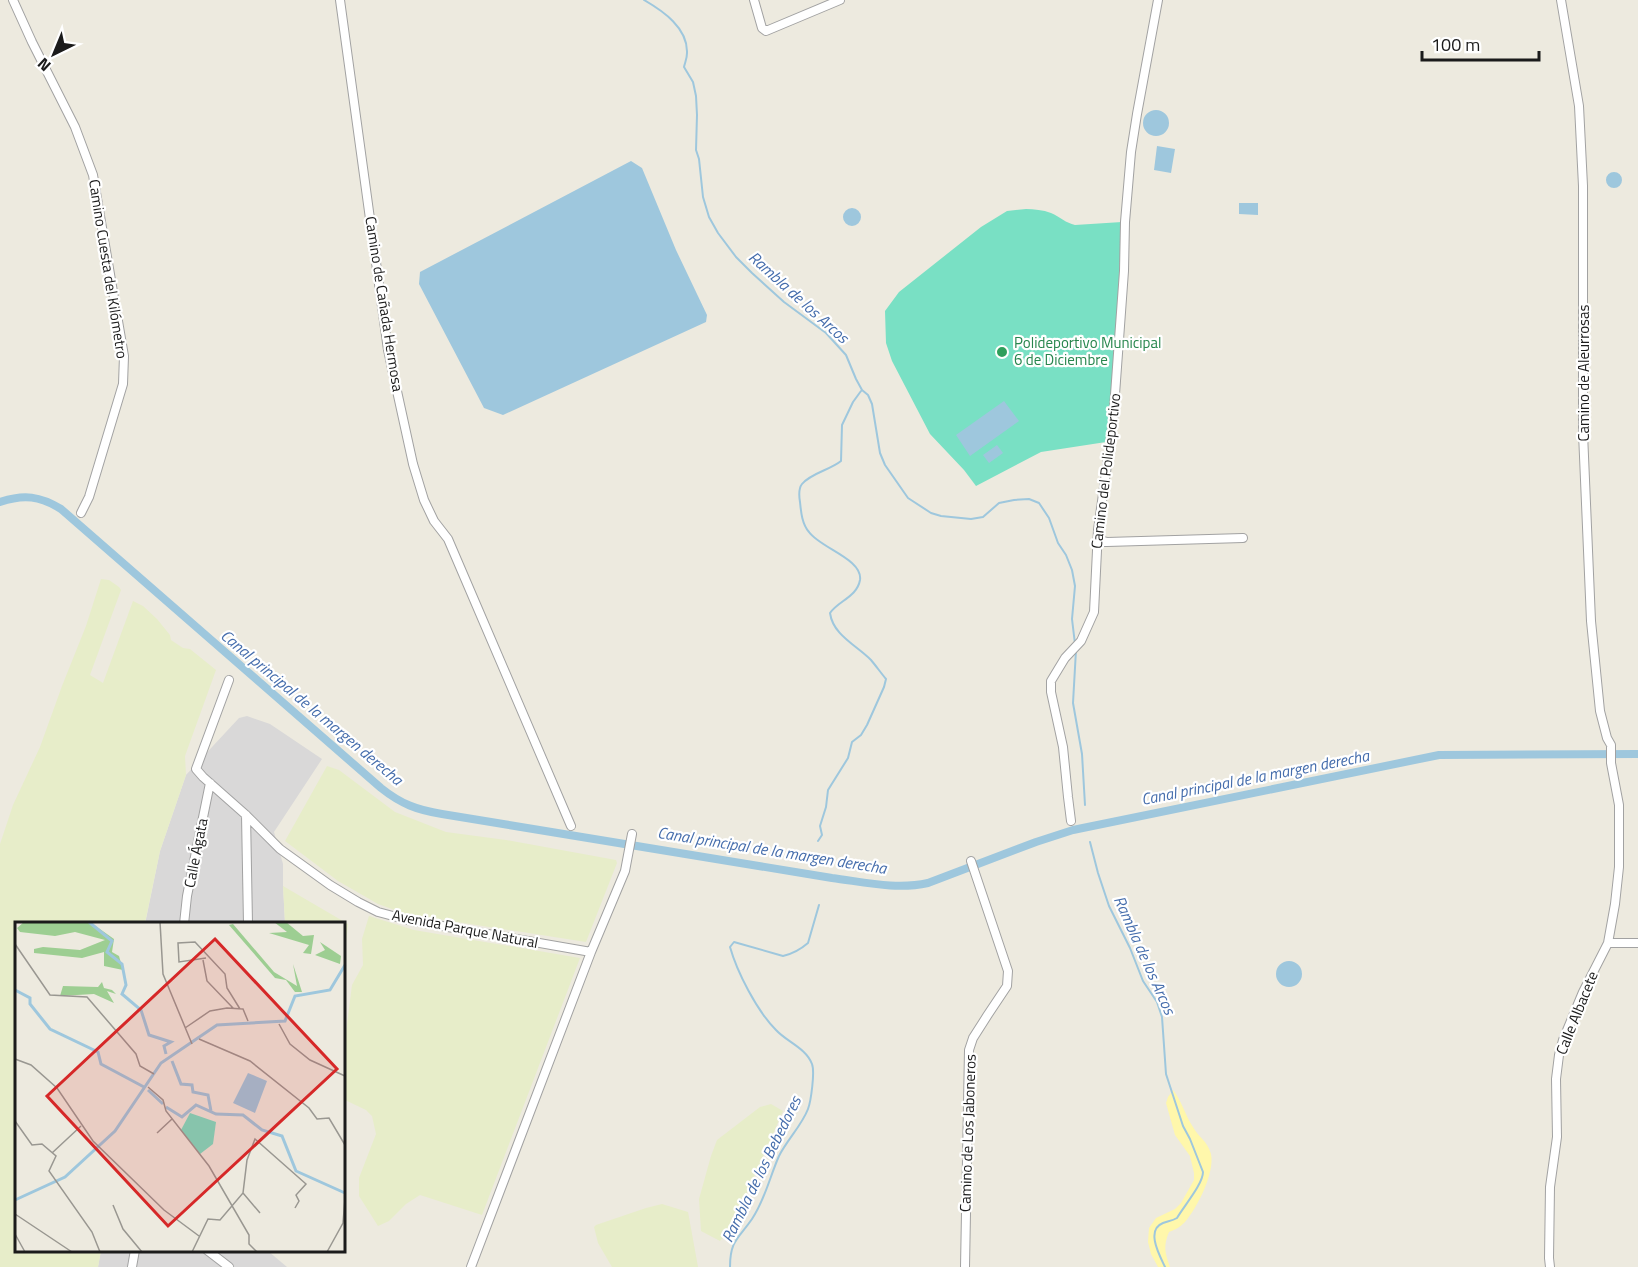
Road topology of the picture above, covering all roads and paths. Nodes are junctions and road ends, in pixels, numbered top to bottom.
1 (13, 0) edge
2 (340, 0) edge
3 (754, 0) edge
4 (840, 0) edge
5 (1158, 0) edge
6 (1561, 0) edge
7 (81, 513) dead end
8 (1243, 538) dead end
9 (1097, 540) junction
10 (229, 680) dead end
11 (1611, 763) joint
12 (210, 783) junction
13 (246, 815) junction
14 (1071, 821) dead end
15 (572, 826) dead end
16 (631, 836) dead end
17 (971, 861) dead end
18 (184, 922) edge
19 (248, 922) edge
20 (1608, 943) junction
21 (1638, 943) edge
22 (591, 952) junction
23 (135, 1252) edge
24 (208, 1252) edge
25 (132, 1267) edge
26 (229, 1267) edge
27 (471, 1267) edge
28 (964, 1267) edge
29 (1550, 1267) edge

1 - 7 street, Camino Cuesta del Kilómetro
2 - 15 street, Camino de Cañada Hermosa
3 - 4 street
5 - 9 street, Camino del Polideportivo
6 - 11 street, Camino de Aleurrosas
8 - 9 street
9 - 14 street, Camino del Polideportivo
10 - 12 street, Avenida Parque Natural
11 - 20 street, Calle Albacete
12 - 13 street, Avenida Parque Natural
12 - 18 street, Calle Ágata
13 - 19 street
13 - 22 street, Avenida Parque Natural
16 - 22 street
17 - 28 street, Camino de Los Jaboneros
20 - 21 street
20 - 29 street, Calle Albacete
22 - 27 street
23 - 25 street
24 - 26 street

